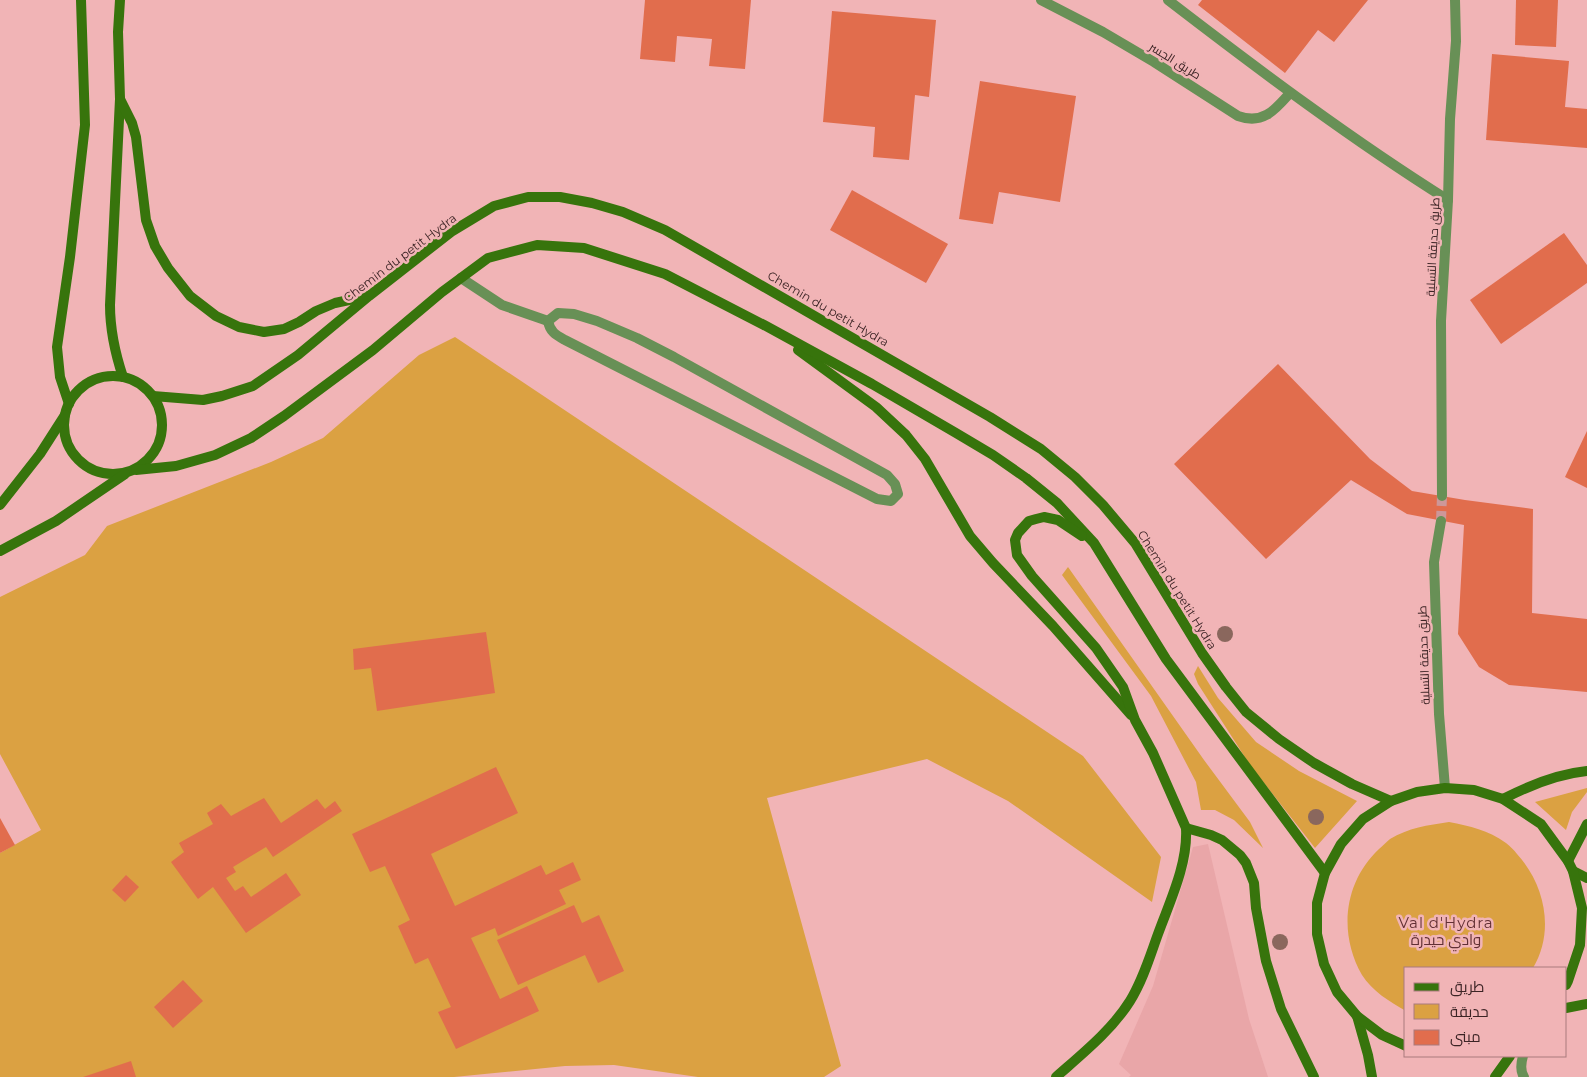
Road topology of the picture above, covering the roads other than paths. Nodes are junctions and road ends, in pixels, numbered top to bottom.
1 (81, 0) edge
2 (120, 0) edge
3 (1041, 0) edge
4 (1168, 0) edge
5 (1455, 0) edge
6 (1290, 93) junction
7 (120, 98) junction
8 (1448, 200) junction
9 (461, 278) junction
10 (369, 296) junction
11 (548, 321) junction
12 (764, 325) junction
13 (123, 377) junction
14 (154, 396) junction
15 (69, 404) junction
16 (66, 414) junction
17 (131, 472) junction
18 (1442, 496) tunnel mouth
19 (0, 505) edge
20 (1442, 521) tunnel mouth
21 (1094, 543) junction
22 (0, 551) edge
23 (1135, 720) junction
24 (1587, 770) edge
25 (1445, 788) junction
26 (1503, 799) junction
27 (1391, 801) junction
28 (1587, 824) edge
29 (1186, 828) junction
30 (1568, 861) junction
31 (1573, 872) junction
32 (1325, 873) junction
33 (1587, 878) edge
34 (1567, 983) edge
35 (1587, 1004) edge
36 (1567, 1008) edge
37 (1357, 1016) junction
38 (1404, 1045) edge
39 (1509, 1057) edge
40 (1523, 1057) edge
41 (1056, 1077) edge
42 (1314, 1077) edge
43 (1372, 1077) edge
44 (1495, 1077) edge
45 (1524, 1077) edge

1 - 15 main road
2 - 7 main road
3 - 6 street, طريق الجسر
4 - 6 street
5 - 8 street, طريق حديقة التسلية
6 - 8 street
7 - 10 main road
7 - 13 main road
8 - 18 street, طريق حديقة التسلية
9 - 11 street
9 - 12 main road
9 - 17 main road
10 - 14 main road, Chemin du petit Hydra
10 - 27 main road, Chemin du petit Hydra
11 - 11 street
12 - 21 main road
12 - 23 main road
13 - 14 main road
13 - 15 main road
14 - 17 main road
15 - 16 main road
16 - 17 main road
16 - 19 main road
17 - 22 main road
20 - 25 street, طريق حديقة التسلية
21 - 23 main road
21 - 32 main road
23 - 29 main road
24 - 26 main road
25 - 26 main road
25 - 27 main road
26 - 30 main road
27 - 32 main road
28 - 30 main road
29 - 41 main road
29 - 42 main road
30 - 31 main road
31 - 33 main road
31 - 34 main road
32 - 37 main road
35 - 36 main road
37 - 38 main road
37 - 43 main road
39 - 44 main road
40 - 45 street

